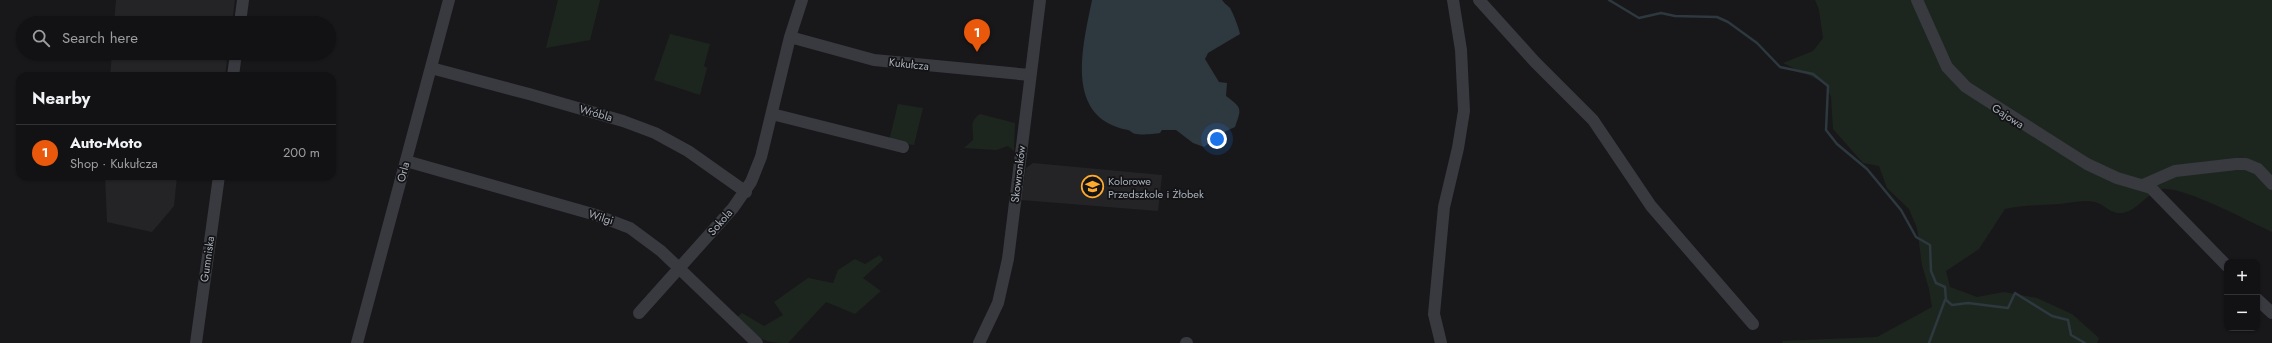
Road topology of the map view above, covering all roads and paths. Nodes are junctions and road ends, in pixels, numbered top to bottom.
1 (243, 0) edge
2 (449, 0) edge
3 (802, 0) edge
4 (1040, 0) edge
5 (1453, 0) edge
6 (1479, 0) edge
7 (1917, 0) edge
8 (241, 16) edge
9 (790, 36) junction
10 (235, 60) edge
11 (431, 68) junction
12 (234, 72) edge
13 (1030, 75) junction
14 (772, 114) junction
15 (903, 148) dead end
16 (406, 161) junction
17 (218, 180) edge
18 (2272, 184) edge
19 (2143, 185) junction
20 (746, 192) junction
21 (2224, 263) edge
22 (679, 268) junction
23 (2260, 302) edge
24 (639, 313) dead end
25 (2272, 313) edge
26 (1753, 324) dead end
27 (196, 343) edge
28 (357, 343) edge
29 (757, 343) edge
30 (979, 343) edge
31 (1441, 343) edge

1 - 8 street
2 - 11 street, Orla
3 - 9 street, Sokola
4 - 13 street, Skowronków
5 - 31 street
6 - 26 street
7 - 19 street, Gajowa
9 - 13 street, Kukułcza
9 - 14 street, Sokola
10 - 12 street
11 - 16 street, Orla
11 - 20 street, Wróbla
13 - 30 street, Skowronków
14 - 15 street
14 - 20 street, Sokola
16 - 22 street, Wilgi
16 - 28 street, Orla
17 - 27 street, Gumniska
18 - 19 street
19 - 21 street, Gajowa
20 - 22 street, Sokola
22 - 24 street, Sokola
22 - 29 street, Wilgi
23 - 25 street

